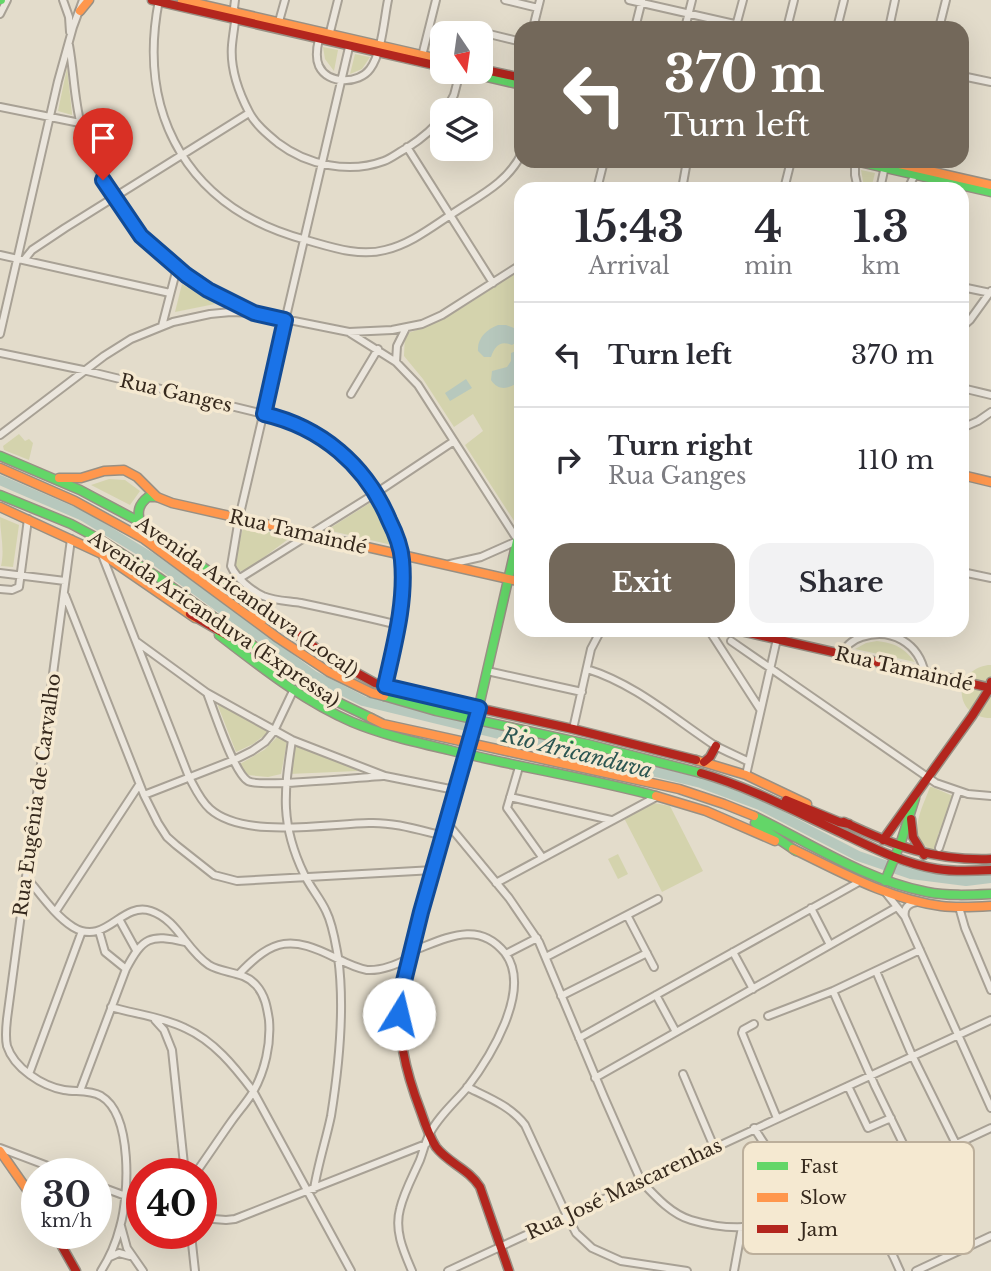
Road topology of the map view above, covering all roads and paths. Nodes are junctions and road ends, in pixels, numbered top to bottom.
1 (7, 0) edge
2 (63, 0) edge
3 (83, 0) edge
4 (89, 0) edge
5 (182, 0) edge
6 (235, 0) edge
7 (285, 0) edge
8 (338, 0) edge
9 (388, 0) edge
10 (436, 0) edge
11 (505, 0) edge
12 (629, 0) edge
13 (692, 0) edge
14 (743, 0) edge
15 (794, 0) edge
16 (844, 0) edge
17 (895, 0) edge
18 (946, 0) edge
19 (156, 1) edge
20 (641, 1) edge
21 (539, 4) edge
22 (80, 11) junction
23 (0, 14) edge
24 (689, 14) junction
25 (235, 17) junction
26 (535, 21) edge
27 (637, 21) edge
28 (687, 21) edge
29 (716, 21) edge
30 (737, 21) edge
31 (789, 21) edge
32 (839, 21) edge
33 (890, 21) edge
34 (941, 21) edge
35 (278, 26) junction
36 (494, 35) edge
37 (70, 37) junction
38 (325, 38) junction
39 (514, 40) edge
40 (350, 42) junction
41 (69, 46) junction
42 (378, 49) junction
43 (421, 58) junction
44 (430, 59) edge
45 (430, 62) edge
46 (494, 73) edge
47 (494, 77) edge
48 (514, 79) edge
49 (969, 79) edge
50 (341, 80) junction
51 (514, 80) edge
52 (991, 82) edge
53 (0, 107) edge
54 (249, 113) junction
55 (49, 117) junction
56 (80, 123) junction
57 (430, 131) edge
58 (407, 147) junction
59 (182, 155) junction
60 (321, 163) junction
61 (514, 166) edge
62 (910, 168) edge
63 (916, 172) junction
64 (911, 182) edge
65 (940, 182) edge
66 (991, 185) edge
67 (969, 189) edge
68 (991, 192) edge
69 (114, 197) junction
70 (450, 215) junction
71 (304, 240) junction
72 (0, 255) edge
73 (20, 260) junction
74 (177, 268) junction
75 (514, 269) edge
76 (493, 283) junction
77 (969, 288) edge
78 (170, 292) junction
79 (991, 292) edge
80 (254, 313) junction
81 (285, 320) junction
82 (969, 321) edge
83 (162, 326) junction
84 (406, 328) junction
85 (349, 332) junction
86 (370, 332) junction
87 (0, 334) edge
88 (370, 345) junction
89 (378, 349) junction
90 (0, 353) edge
91 (396, 362) junction
92 (83, 370) junction
93 (969, 390) edge
94 (351, 394) dead end
95 (991, 395) edge
96 (991, 412) edge
97 (264, 414) junction
98 (969, 425) edge
99 (1, 434) edge
100 (454, 441) junction
101 (0, 456) edge
102 (0, 468) edge
103 (52, 477) junction
104 (969, 477) edge
105 (991, 482) edge
106 (376, 493) junction
107 (0, 495) edge
108 (157, 497) junction
109 (0, 507) edge
110 (239, 518) junction
111 (28, 519) junction
112 (140, 522) junction
113 (514, 533) edge
114 (309, 534) junction
115 (71, 538) junction
116 (514, 544) edge
117 (102, 554) junction
118 (401, 555) junction
119 (514, 560) edge
120 (446, 565) junction
121 (0, 573) edge
122 (969, 573) edge
123 (21, 576) junction
124 (240, 578) junction
125 (991, 578) edge
126 (508, 579) junction
127 (514, 580) edge
128 (65, 581) junction
129 (0, 589) edge
130 (64, 593) junction
131 (251, 601) junction
132 (190, 614) junction
133 (398, 625) junction
134 (597, 637) edge
135 (714, 637) edge
136 (767, 637) edge
137 (864, 637) edge
138 (899, 637) edge
139 (776, 639) junction
140 (136, 641) junction
141 (731, 641) dead end
142 (266, 655) junction
143 (842, 656) junction
144 (320, 666) junction
145 (769, 667) junction
146 (587, 669) junction
147 (487, 671) junction
148 (925, 674) junction
149 (385, 686) junction
150 (991, 687) edge
151 (294, 689) junction
152 (582, 692) junction
153 (207, 694) junction
154 (479, 708) junction
155 (760, 709) junction
156 (475, 723) junction
157 (573, 729) junction
158 (274, 731) junction
159 (292, 740) junction
160 (471, 741) junction
161 (716, 746) junction
162 (467, 754) junction
163 (234, 760) junction
164 (704, 762) junction
165 (749, 762) junction
166 (519, 767) junction
167 (746, 775) junction
168 (385, 776) junction
169 (190, 777) junction
170 (928, 777) junction
171 (285, 783) junction
172 (139, 785) junction
173 (740, 785) junction
174 (679, 789) junction
175 (455, 790) junction
176 (958, 792) junction
177 (144, 795) junction
178 (916, 795) junction
179 (991, 796) edge
180 (510, 797) junction
181 (656, 797) junction
182 (911, 815) junction
183 (611, 820) junction
184 (447, 823) junction
185 (849, 824) junction
186 (288, 827) junction
187 (444, 835) junction
188 (883, 840) junction
189 (900, 847) junction
190 (939, 848) dead end
191 (796, 851) junction
192 (924, 855) junction
193 (542, 857) junction
194 (991, 859) edge
195 (898, 860) junction
196 (434, 870) junction
197 (991, 870) edge
198 (26, 877) junction
199 (306, 878) junction
200 (886, 879) junction
201 (859, 882) junction
202 (496, 883) junction
203 (886, 893) junction
204 (991, 894) edge
205 (658, 899) dead end
206 (917, 902) junction
207 (991, 906) edge
208 (897, 907) junction
209 (959, 907) junction
210 (811, 908) junction
211 (56, 911) junction
212 (627, 915) junction
213 (905, 917) junction
214 (119, 919) junction
215 (82, 931) junction
216 (99, 931) junction
217 (537, 937) junction
218 (185, 942) junction
219 (830, 945) junction
220 (136, 950) junction
221 (919, 950) junction
222 (733, 952) junction
223 (647, 953) junction
224 (411, 954) junction
225 (506, 954) junction
226 (545, 957) junction
227 (338, 959) junction
228 (654, 967) dead end
229 (126, 969) junction
230 (876, 971) junction
231 (239, 974) junction
232 (753, 989) junction
233 (833, 990) junction
234 (991, 990) edge
235 (656, 995) junction
236 (561, 996) junction
237 (111, 1007) junction
238 (768, 1016) dead end
239 (154, 1018) junction
240 (991, 1020) edge
241 (754, 1024) dead end
242 (676, 1032) junction
243 (958, 1035) junction
244 (579, 1038) junction
245 (913, 1056) junction
246 (682, 1073) dead end
247 (29, 1074) junction
248 (870, 1075) junction
249 (595, 1078) junction
250 (848, 1086) junction
251 (467, 1087) junction
252 (80, 1091) junction
253 (253, 1091) junction
254 (991, 1108) edge
255 (777, 1118) junction
256 (891, 1118) junction
257 (754, 1128) junction
258 (991, 1128) edge
259 (429, 1134) junction
260 (763, 1142) edge
261 (902, 1142) edge
262 (955, 1142) edge
263 (960, 1142) edge
264 (426, 1143) junction
265 (714, 1147) junction
266 (0, 1149) edge
267 (25, 1158) edge
268 (183, 1158) edge
269 (206, 1158) edge
270 (21, 1180) edge
271 (641, 1181) junction
272 (311, 1190) junction
273 (112, 1191) edge
274 (125, 1196) junction
275 (567, 1216) junction
276 (217, 1220) edge
277 (121, 1226) junction
278 (742, 1227) joint
279 (991, 1236) edge
280 (974, 1243) edge
281 (501, 1247) junction
282 (64, 1249) edge
283 (193, 1249) edge
284 (892, 1254) edge
285 (951, 1254) edge
286 (110, 1256) junction
287 (132, 1257) junction
288 (76, 1271) edge
289 (101, 1271) edge
290 (143, 1271) edge
291 (195, 1271) edge
292 (351, 1271) edge
293 (412, 1271) edge
294 (448, 1271) edge
295 (509, 1271) edge
296 (687, 1271) edge
297 (734, 1271) edge
298 (900, 1271) edge
299 (916, 1271) edge

1 - 23 street
2 - 37 street
3 - 22 street
4 - 22 main road
5 - 25 main road
6 - 25 street
7 - 35 street
8 - 38 street
9 - 42 street
10 - 43 street
11 - 21 street
12 - 20 street
13 - 24 street
14 - 30 street
15 - 31 street
16 - 32 street
17 - 33 street
18 - 34 street
19 - 25 main road
19 - 59 street
20 - 24 street
20 - 27 street
21 - 26 street
22 - 37 street
24 - 28 street
24 - 29 street
25 - 35 main road
25 - 54 street
35 - 38 main road
36 - 39 street
37 - 41 street
38 - 40 main road
38 - 50 street
40 - 42 main road
40 - 50 street
41 - 55 street
41 - 56 street
42 - 43 main road
42 - 50 street
43 - 44 main road
43 - 45 main road
46 - 48 main road
47 - 51 main road
49 - 52 street
50 - 60 street
53 - 55 street
54 - 59 street
54 - 60 street
55 - 56 street
55 - 73 street
56 - 69 street
57 - 58 street
58 - 60 street
58 - 70 street
59 - 69 street
59 - 71 street
60 - 71 street
61 - 70 street
62 - 63 main road
63 - 64 street
63 - 65 main road
63 - 66 main road
67 - 68 main road
69 - 73 street
69 - 74 street
70 - 71 street
70 - 76 street
71 - 81 street
72 - 73 street
73 - 78 street
73 - 87 street
74 - 78 street
74 - 80 street
75 - 76 street
76 - 84 street
77 - 79 street
78 - 83 street
79 - 82 street
80 - 81 street
80 - 83 street
81 - 85 street
81 - 97 street
83 - 92 street
84 - 86 street
84 - 91 street
85 - 86 street
85 - 88 street
86 - 88 street
88 - 89 street
89 - 91 street
89 - 94 street
90 - 92 street, Rua Ganges
91 - 100 street
92 - 97 street, Rua Ganges
92 - 99 street
93 - 95 street
96 - 98 street
97 - 106 street, Rua Ganges
97 - 110 street
100 - 106 street
100 - 113 street
101 - 103 main road, Avenida Aricanduva (Local)
102 - 144 main road
103 - 108 main road
103 - 112 main road, Avenida Aricanduva (Local)
104 - 105 main road
106 - 114 street
106 - 118 street, Rua Ganges
107 - 142 main road, Avenida Aricanduva (Expressa)
108 - 110 main road, Rua Tamaindé
108 - 112 main road
109 - 111 main road
110 - 114 main road, Rua Tamaindé
110 - 124 street
111 - 115 main road
111 - 123 street
112 - 131 main road, Avenida Aricanduva (Local)
114 - 118 main road, Rua Tamaindé
114 - 124 street
115 - 117 main road
115 - 128 street, Rua Eugênia de Carvalho
116 - 120 street
117 - 132 main road
117 - 140 street
118 - 120 main road, Rua Tamaindé
118 - 133 street, Rua Ganges
119 - 126 main road
120 - 126 main road, Rua Tamaindé
121 - 123 street
122 - 125 street
123 - 128 street
123 - 129 street
124 - 133 street
126 - 127 main road, Rua Tamaindé
126 - 147 main road
128 - 130 street, Rua Eugênia de Carvalho
130 - 172 street
130 - 198 street, Rua Eugênia de Carvalho
131 - 144 main road
131 - 149 main road, Avenida Aricanduva (Local)
132 - 142 main road
132 - 151 main road
133 - 149 street, Rua Ganges
134 - 146 street
135 - 155 street
136 - 139 main road, Rua Tamaindé
137 - 143 street
138 - 148 street
139 - 143 main road, Rua Tamaindé
139 - 145 street
140 - 153 street
140 - 169 street
141 - 145 street
142 - 160 main road, Avenida Aricanduva (Expressa)
143 - 148 main road, Rua Tamaindé
144 - 156 main road
145 - 155 street
145 - 170 street
146 - 152 street
146 - 161 street
147 - 152 street
147 - 154 main road
148 - 150 main road, Rua Tamaindé
149 - 154 main road, Avenida Aricanduva (Local)
150 - 170 main road
151 - 158 street
151 - 162 main road
152 - 157 street
153 - 158 street
153 - 163 street
154 - 156 main road
154 - 157 main road, Avenida Aricanduva (Local)
155 - 165 street
156 - 160 main road
156 - 173 main road
157 - 164 main road, Avenida Aricanduva (Local)
158 - 159 street
158 - 163 street
159 - 168 street
159 - 171 street
160 - 162 main road
160 - 174 main road, Avenida Aricanduva (Expressa)
161 - 164 main road
161 - 165 street
162 - 166 main road
162 - 175 main road
163 - 169 street
163 - 171 street
164 - 167 main road, Avenida Aricanduva (Local)
165 - 167 street
166 - 180 street
166 - 181 main road
167 - 185 main road, Avenida Aricanduva (Local)
168 - 171 street
168 - 175 street
169 - 177 street
169 - 186 street
170 - 176 street
170 - 178 main road
171 - 186 street
172 - 177 street
172 - 211 street
173 - 185 main road
173 - 195 main road
174 - 191 main road
174 - 200 main road, Avenida Aricanduva (Expressa)
175 - 184 main road
176 - 179 street
176 - 190 street
177 - 199 street
178 - 182 main road
178 - 188 main road
180 - 183 street
180 - 193 street
181 - 183 street
181 - 191 main road
182 - 189 main road
182 - 192 main road
183 - 193 street
184 - 187 main road
184 - 202 street
185 - 188 main road, Avenida Aricanduva (Local)
186 - 187 street
186 - 199 street
187 - 196 main road
188 - 189 main road, Avenida Aricanduva (Local)
189 - 192 main road, Avenida Aricanduva (Local)
189 - 195 main road
191 - 201 main road
192 - 194 main road, Avenida Aricanduva (Local)
193 - 202 street
195 - 197 main road
195 - 200 main road
196 - 199 street
196 - 224 main road
198 - 211 street
198 - 247 street, Rua Eugênia de Carvalho
199 - 227 street
200 - 204 main road, Avenida Aricanduva (Expressa)
201 - 203 main road
201 - 210 street
202 - 217 street
203 - 206 main road
203 - 208 street
205 - 212 street
206 - 209 main road
206 - 213 street
207 - 209 main road
208 - 213 street
208 - 219 street
209 - 234 street
210 - 219 street
210 - 222 street
211 - 215 street
212 - 223 street
212 - 226 street
213 - 221 street
214 - 216 street
214 - 218 street
214 - 220 street
215 - 216 street
215 - 247 street
216 - 229 street
217 - 225 street
217 - 226 street
218 - 220 street
218 - 231 street
219 - 232 street
220 - 229 street
221 - 230 street
221 - 243 street
222 - 232 street
222 - 235 street
223 - 228 street
223 - 236 street
224 - 225 street
224 - 227 street
224 - 259 main road
225 - 251 street
226 - 236 street
227 - 231 street
227 - 272 street
229 - 237 street
230 - 233 street
230 - 245 street
231 - 253 street
232 - 242 street
233 - 238 street
233 - 248 street
235 - 242 street
235 - 244 street
236 - 244 street
237 - 239 street
237 - 252 street
239 - 253 street
239 - 268 street
240 - 243 street, Rua José Mascarenhas
241 - 255 street
242 - 249 street
243 - 245 street, Rua José Mascarenhas
243 - 254 street
244 - 249 street
245 - 248 street, Rua José Mascarenhas
245 - 262 street
246 - 265 street
247 - 252 street, Rua Eugênia de Carvalho
248 - 250 street, Rua José Mascarenhas
248 - 256 street
249 - 271 street
250 - 255 street, Rua José Mascarenhas
250 - 256 street
251 - 259 street
251 - 275 street
252 - 274 street, Rua Eugênia de Carvalho
253 - 269 street
253 - 272 street
255 - 257 street, Rua José Mascarenhas
256 - 261 street
257 - 260 street
257 - 265 street, Rua José Mascarenhas
258 - 263 street
259 - 264 street
259 - 281 main road
264 - 272 street
264 - 293 street
265 - 271 street, Rua José Mascarenhas
266 - 267 street
266 - 270 main road
271 - 275 street, Rua José Mascarenhas
271 - 278 street
272 - 276 street
272 - 292 street
273 - 274 street
274 - 277 street, Rua Eugênia de Carvalho
275 - 281 street, Rua José Mascarenhas
275 - 296 street
277 - 286 street, Rua Eugênia de Carvalho
277 - 287 street
278 - 297 street
279 - 280 street
281 - 294 street, Rua José Mascarenhas
281 - 295 main road
282 - 288 main road
283 - 291 street
284 - 298 street
285 - 299 street
286 - 287 street
286 - 289 street, Rua Eugênia de Carvalho
287 - 290 street

